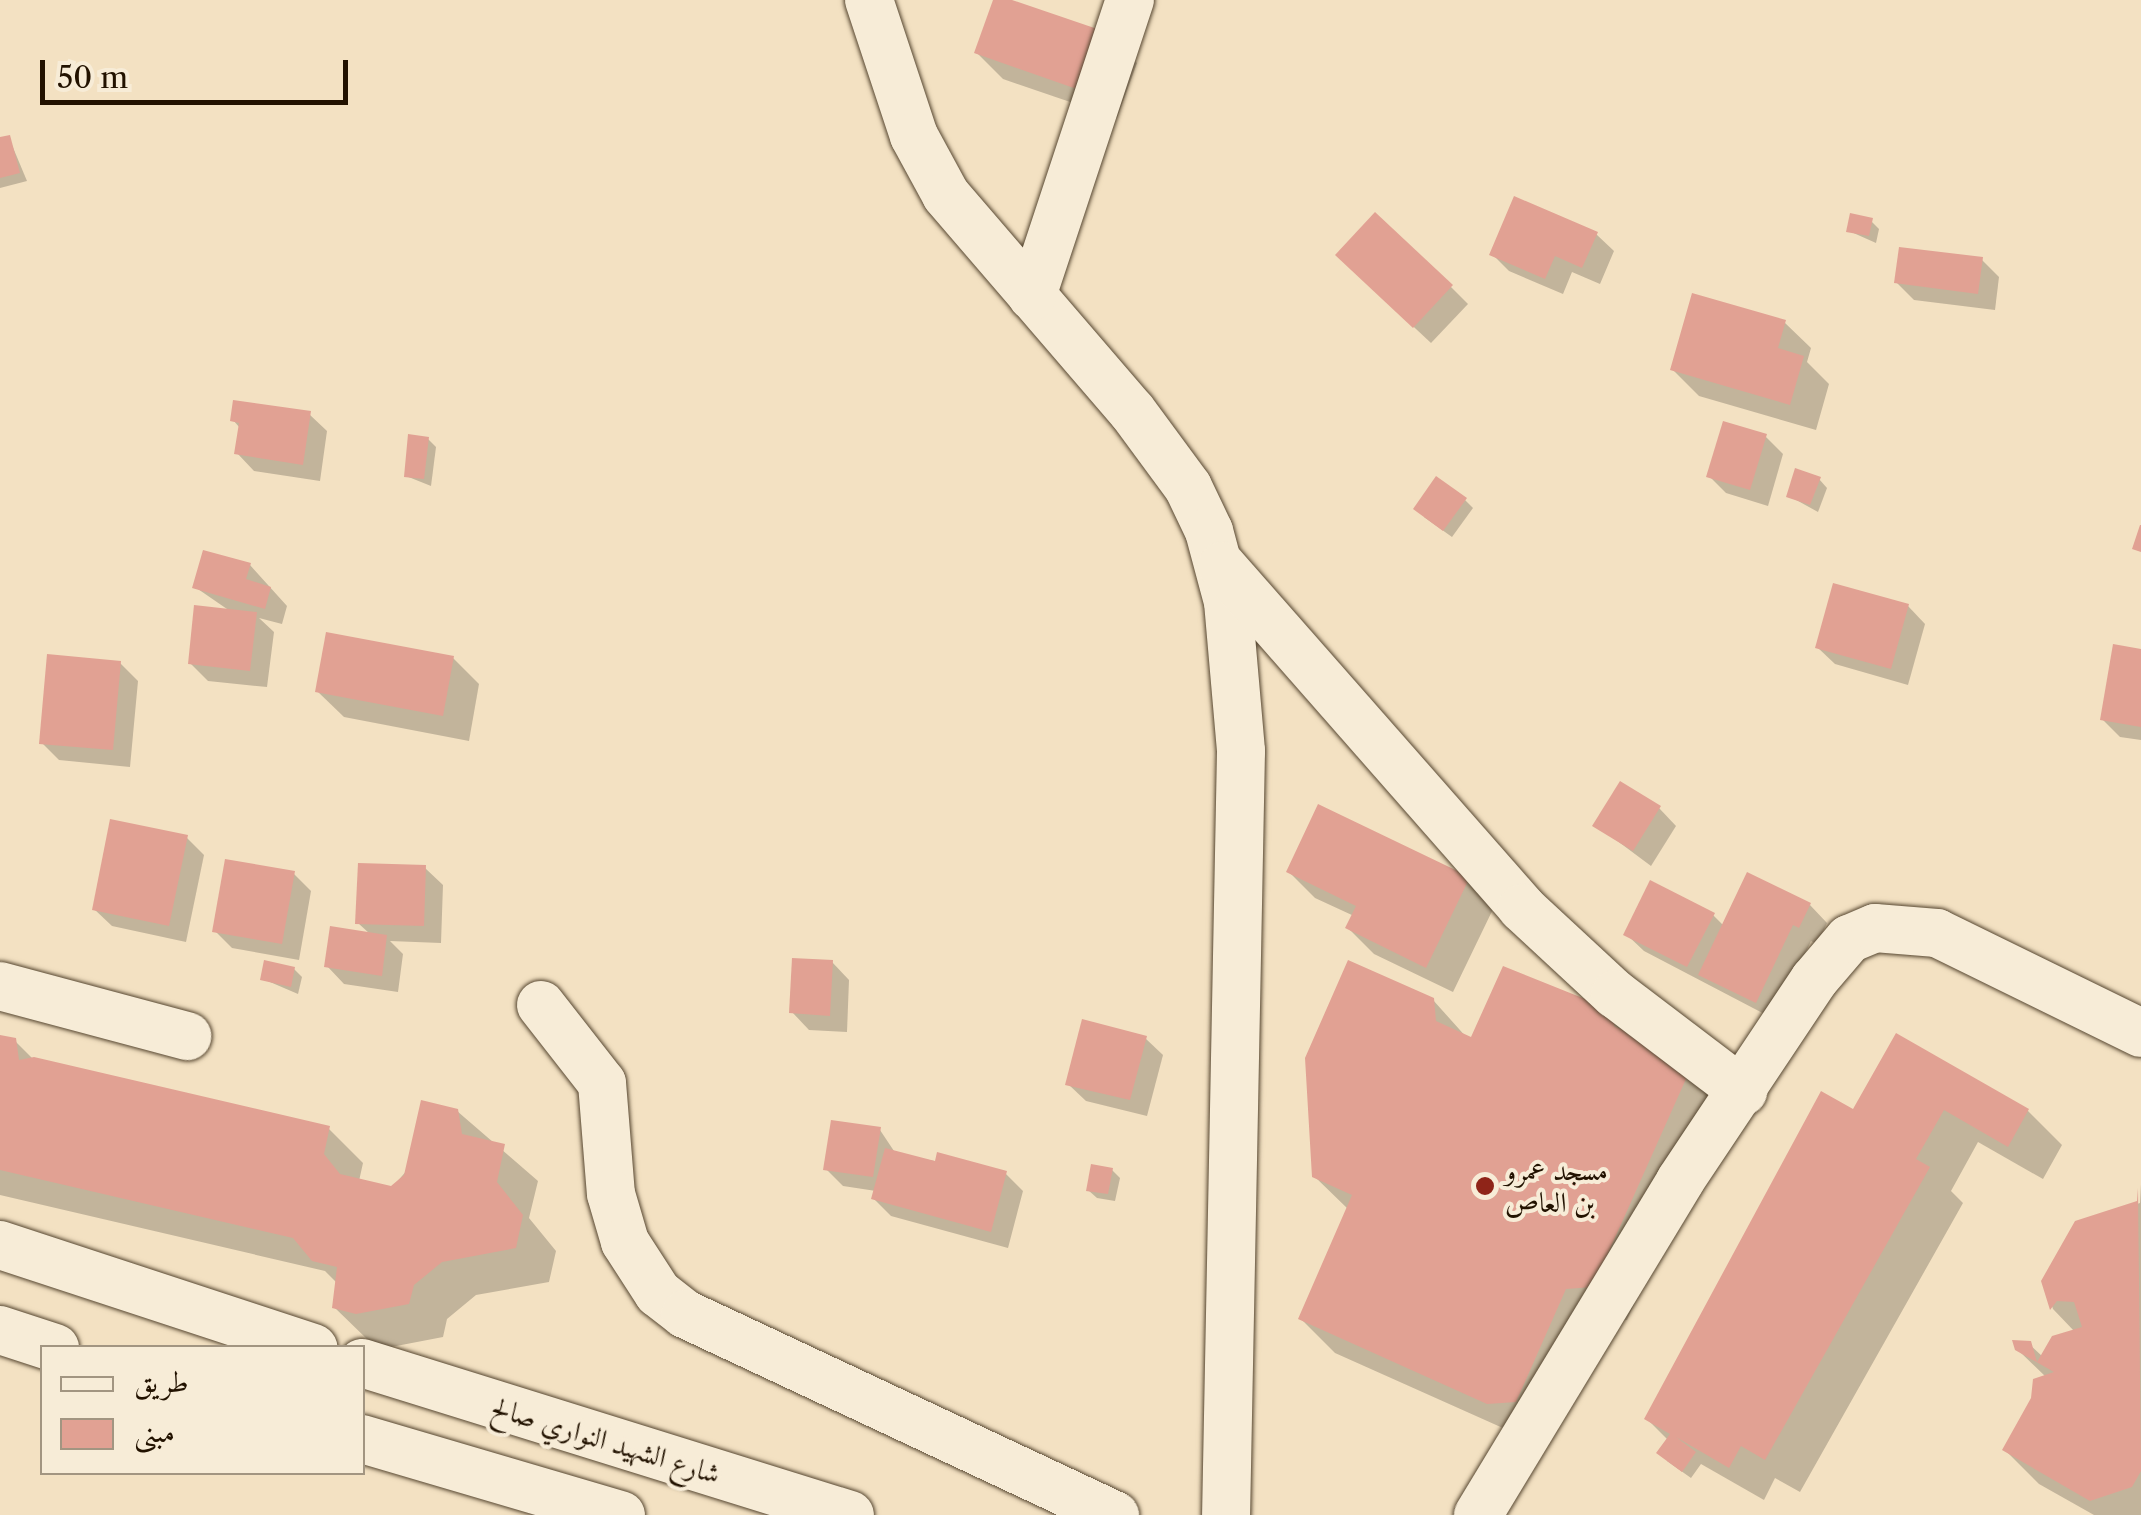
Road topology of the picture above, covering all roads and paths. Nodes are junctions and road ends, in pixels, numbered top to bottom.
1 (869, 0) edge
2 (1130, 0) edge
3 (1032, 296) junction
4 (1216, 559) junction
5 (0, 986) edge
6 (541, 1006) dead end
7 (2141, 1033) edge
8 (187, 1036) dead end
9 (1743, 1090) junction
10 (0, 1245) edge
11 (0, 1330) edge
12 (47, 1345) edge
13 (305, 1345) edge
14 (365, 1364) edge
15 (486, 1402) junction
16 (365, 1441) edge
17 (468, 1470) junction
18 (621, 1515) edge
19 (850, 1515) edge
20 (1115, 1515) edge
21 (1226, 1515) edge
22 (1478, 1515) edge

1 - 3 street
2 - 3 street
3 - 4 street
4 - 9 street
4 - 21 street
5 - 8 street
6 - 20 street
7 - 9 street
9 - 22 street
10 - 13 street
11 - 12 street
14 - 15 street, شارع الشهيد النواري صالح
15 - 17 street
15 - 19 street, شارع الشهيد النواري صالح
16 - 17 street
17 - 18 street

